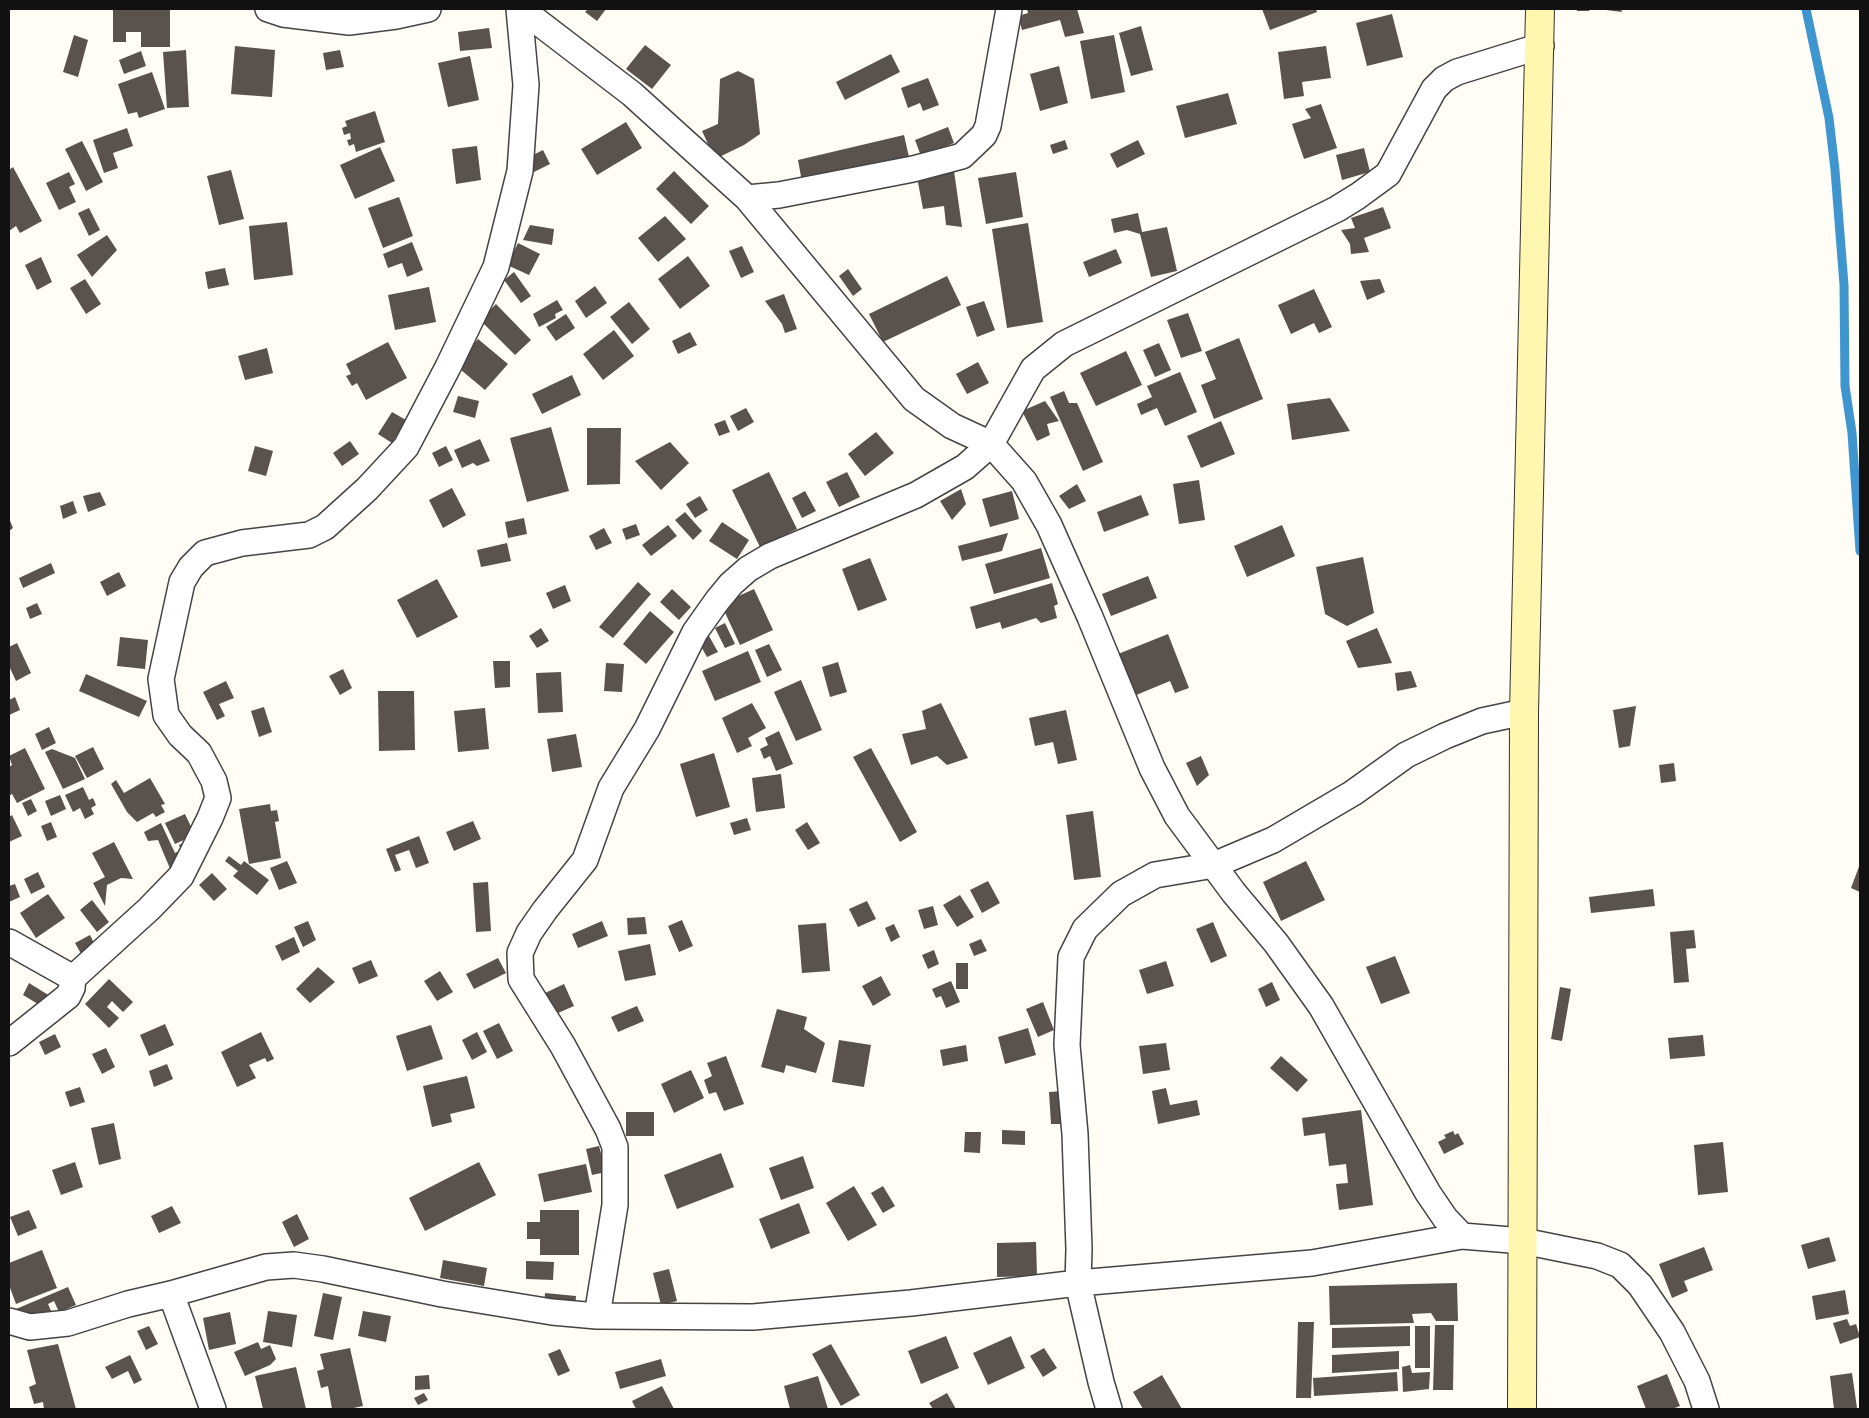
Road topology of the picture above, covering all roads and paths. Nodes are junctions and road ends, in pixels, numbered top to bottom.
1 (268, 9) edge
2 (428, 9) edge
3 (520, 9) edge
4 (1009, 9) edge
5 (1540, 9) edge
6 (1541, 46) junction
7 (747, 198) junction
8 (991, 444) junction
9 (1524, 712) junction
10 (1214, 865) junction
11 (9, 942) edge
12 (73, 978) junction
13 (9, 1043) edge
14 (1462, 1236) junction
15 (1523, 1241) junction
16 (1078, 1282) junction
17 (171, 1294) junction
18 (597, 1316) junction
19 (9, 1320) edge
20 (213, 1409) edge
21 (1109, 1409) edge
22 (1522, 1409) edge
23 (1706, 1409) edge

1 - 2 street
3 - 7 street
3 - 12 street
4 - 7 street
5 - 6 main road
6 - 8 street
6 - 9 main road
7 - 8 street
8 - 10 street
8 - 18 street
9 - 10 street
9 - 15 main road
10 - 14 street
10 - 16 street
11 - 12 street
12 - 13 street
14 - 15 street
14 - 16 street
15 - 22 main road
15 - 23 street
16 - 18 street
16 - 21 street
17 - 18 street
17 - 19 street
17 - 20 street

